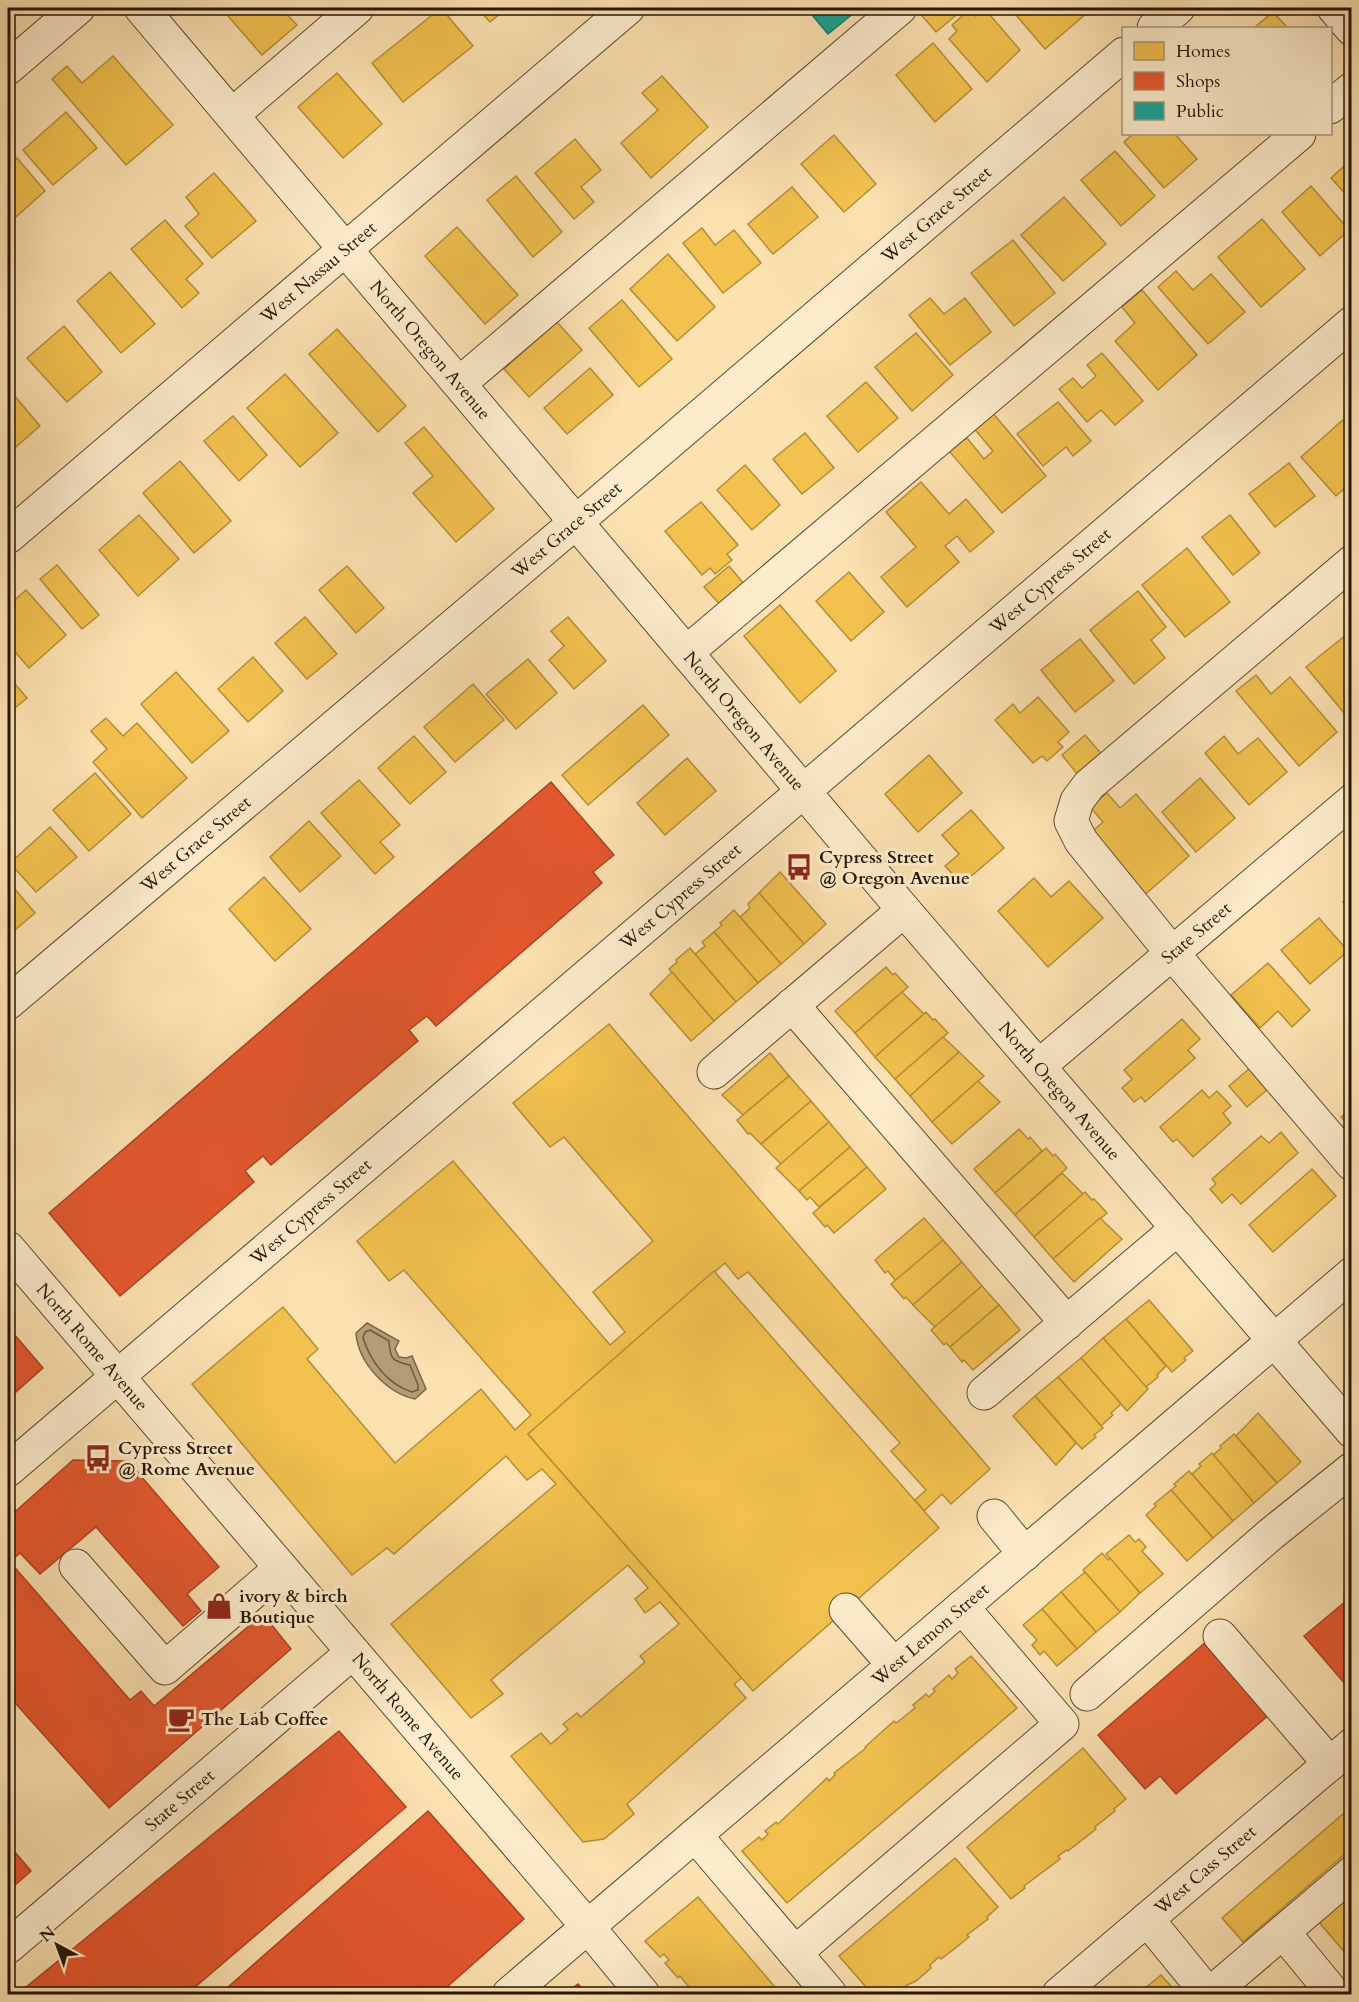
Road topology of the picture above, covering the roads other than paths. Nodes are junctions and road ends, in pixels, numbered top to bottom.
1 (78, 8) edge
2 (141, 8) edge
3 (357, 8) edge
4 (628, 8) edge
5 (900, 8) edge
6 (1178, 8) edge
7 (1334, 8) edge
8 (1155, 27) edge
9 (1352, 29) edge
10 (1122, 56) edge
11 (8, 68) edge
12 (1352, 89) edge
13 (1332, 105) edge
14 (232, 115) junction
15 (1298, 135) edge
16 (346, 248) junction
17 (1352, 322) edge
18 (460, 383) junction
19 (576, 522) junction
20 (8, 537) edge
21 (1352, 562) edge
22 (687, 652) junction
23 (804, 790) junction
24 (1352, 801) edge
25 (904, 910) junction
26 (1173, 953) junction
27 (8, 1003) edge
28 (792, 1005) junction
29 (1039, 1066) junction
30 (714, 1072) dead end
31 (1352, 1164) edge
32 (1178, 1228) junction
33 (8, 1248) edge
34 (1352, 1274) edge
35 (1067, 1323) junction
36 (1273, 1340) junction
37 (117, 1377) junction
38 (984, 1393) dead end
39 (1352, 1431) edge
40 (1352, 1469) edge
41 (8, 1470) edge
42 (994, 1516) dead end
43 (1025, 1554) junction
44 (76, 1566) dead end
45 (281, 1568) junction
46 (962, 1607) junction
47 (846, 1610) dead end
48 (1220, 1636) dead end
49 (353, 1652) junction
50 (894, 1665) junction
51 (1087, 1694) dead end
52 (1341, 1755) edge
53 (695, 1835) junction
54 (1352, 1873) edge
55 (1147, 1919) junction
56 (588, 1927) junction
57 (1283, 1932) junction
58 (8, 1947) edge
59 (795, 1953) junction
60 (508, 1995) edge
61 (643, 1995) edge
62 (830, 1995) edge
63 (1059, 1995) edge
64 (1209, 1995) edge
65 (1326, 1995) edge

1 - 11 street
2 - 14 street, North Oregon Avenue
3 - 14 street
4 - 16 street, West Nassau Street
5 - 18 street
6 - 8 street
7 - 9 street
10 - 19 street, West Grace Street
12 - 13 street
14 - 16 street, North Oregon Avenue
15 - 22 street
16 - 18 street, North Oregon Avenue
16 - 20 street, West Nassau Street
17 - 23 street, West Cypress Street
18 - 19 street, North Oregon Avenue
19 - 22 street, North Oregon Avenue
19 - 27 street, West Grace Street
21 - 26 street
22 - 23 street, North Oregon Avenue
23 - 25 street, North Oregon Avenue
23 - 37 street, West Cypress Street
24 - 26 street, State Street
25 - 28 street
25 - 29 street, North Oregon Avenue
26 - 29 street, State Street
26 - 31 street
28 - 30 street
28 - 35 street
29 - 32 street, North Oregon Avenue
32 - 35 street
32 - 36 street, North Oregon Avenue
33 - 37 street, North Rome Avenue
34 - 36 street, West Lemon Street
35 - 38 street
36 - 39 street, North Oregon Avenue
36 - 43 street, West Lemon Street
37 - 41 street, West Cypress Street
37 - 45 street, North Rome Avenue
40 - 51 street
42 - 43 street
43 - 46 street, West Lemon Street
44 - 45 street
45 - 49 street, North Rome Avenue
46 - 50 street, West Lemon Street
46 - 59 street
47 - 50 street
48 - 52 street
49 - 56 street, North Rome Avenue
49 - 58 street, State Street
50 - 53 street, West Lemon Street
52 - 55 street, West Cass Street
53 - 56 street, West Lemon Street
53 - 59 street
54 - 57 street
55 - 63 street, West Cass Street
55 - 64 street
56 - 60 street, West Lemon Street
56 - 61 street, North Rome Avenue
57 - 64 street
57 - 65 street
59 - 62 street

